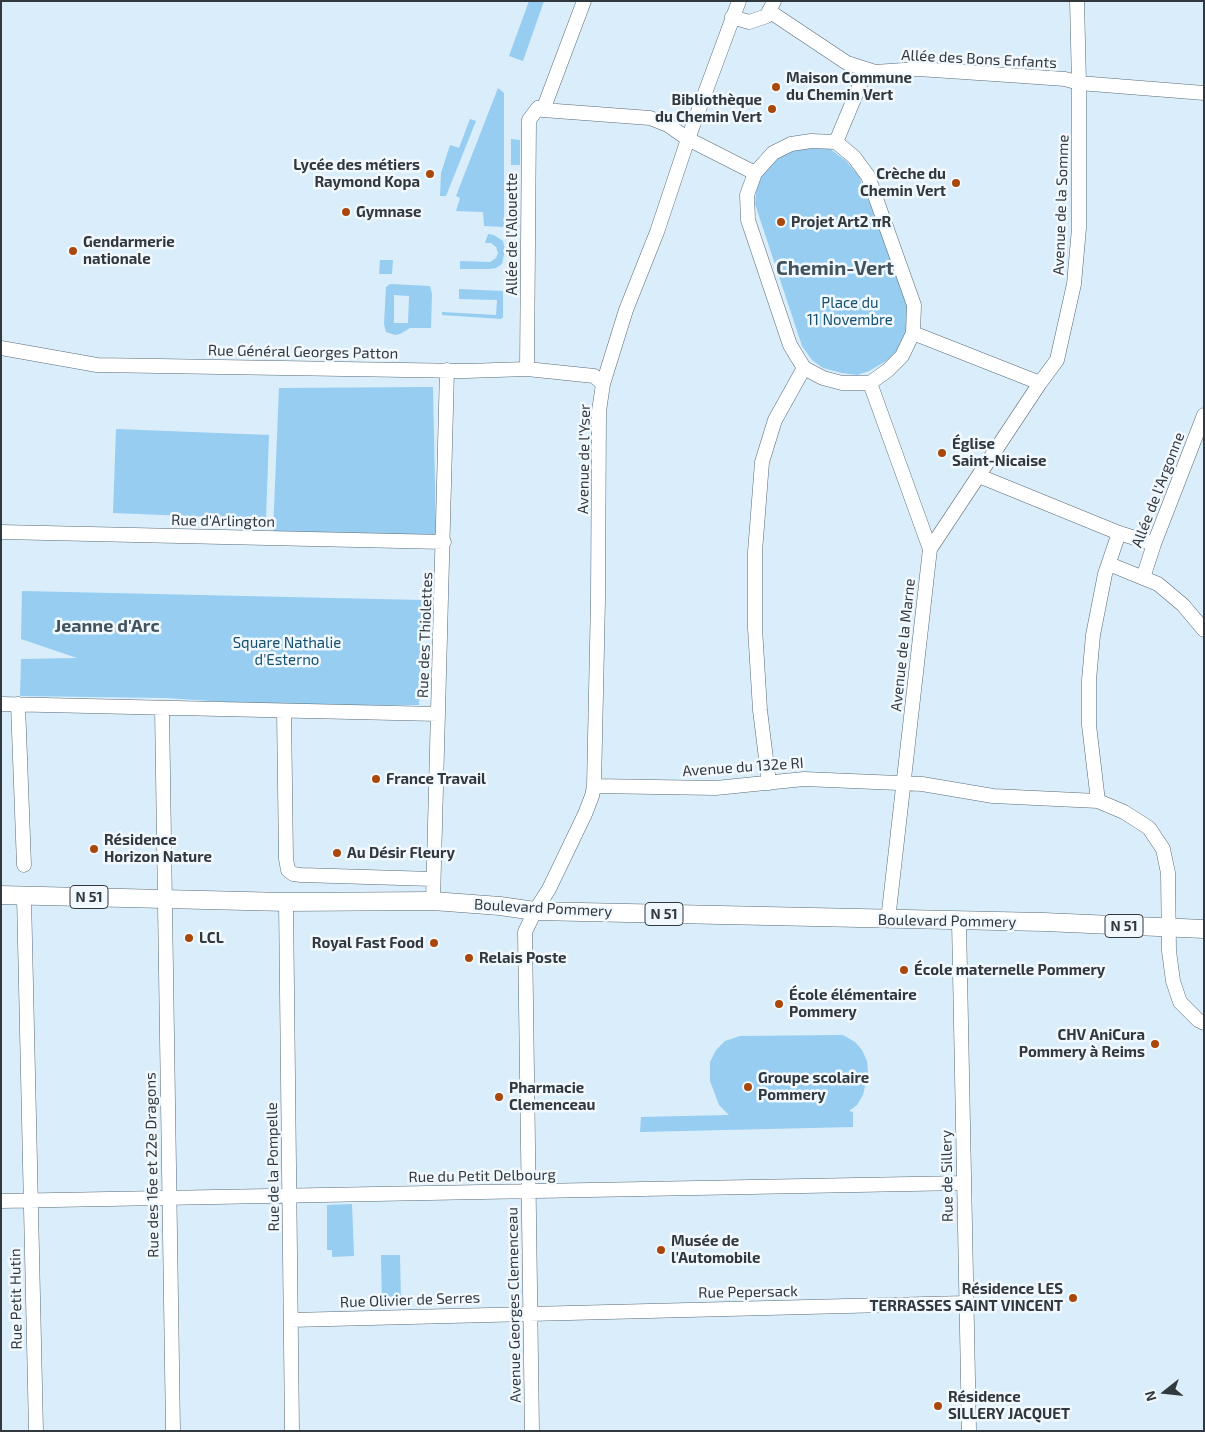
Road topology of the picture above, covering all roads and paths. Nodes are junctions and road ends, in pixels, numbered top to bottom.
1 (584, 1) edge
2 (739, 1) edge
3 (1076, 1) edge
4 (772, 6) edge
5 (732, 17) junction
6 (866, 70) junction
7 (1079, 83) junction
8 (1204, 93) edge
9 (543, 110) junction
10 (688, 139) junction
11 (836, 142) junction
12 (755, 173) junction
13 (913, 333) junction
14 (1, 348) edge
15 (804, 368) junction
16 (528, 369) junction
17 (447, 370) junction
18 (870, 383) junction
19 (1040, 383) junction
20 (604, 384) junction
21 (1204, 415) edge
22 (979, 476) junction
23 (1, 532) edge
24 (1119, 532) junction
25 (444, 542) junction
26 (1154, 544) junction
27 (930, 549) junction
28 (1109, 564) junction
29 (1143, 578) junction
30 (1204, 630) edge
31 (1, 704) edge
32 (18, 704) junction
33 (162, 708) junction
34 (284, 711) junction
35 (438, 714) junction
36 (769, 783) junction
37 (898, 783) junction
38 (594, 786) junction
39 (1098, 801) junction
40 (24, 865) dead end
41 (433, 879) junction
42 (1, 896) edge
43 (24, 896) junction
44 (164, 900) junction
45 (286, 902) junction
46 (433, 902) junction
47 (535, 911) junction
48 (888, 920) junction
49 (959, 921) junction
50 (1169, 928) junction
51 (1204, 929) edge
52 (1204, 1023) edge
53 (964, 1183) junction
54 (528, 1191) junction
55 (289, 1196) junction
56 (169, 1198) junction
57 (30, 1200) junction
58 (1, 1201) edge
59 (966, 1303) junction
60 (531, 1313) junction
61 (291, 1320) junction
62 (36, 1431) edge
63 (173, 1431) edge
64 (292, 1431) edge
65 (532, 1431) edge
66 (969, 1431) edge

1 - 9 street
2 - 5 street, Avenue de l'Yser
3 - 7 street, Avenue de la Somme
4 - 5 street
4 - 6 street, Allée des Bons Enfants
5 - 10 street, Avenue de l'Yser
6 - 7 street, Allée des Bons Enfants
6 - 11 street
7 - 8 street, Allée des Bons Enfants
7 - 19 street, Avenue de la Somme
9 - 10 street
9 - 16 street, Allée de l'Alouette
10 - 12 street
10 - 20 street, Avenue de l'Yser
11 - 12 street
11 - 13 street
12 - 15 street
13 - 18 street
13 - 19 street
14 - 17 street, Rue Général Georges Patton
15 - 18 street
15 - 36 street
16 - 17 street, Rue Général Georges Patton
16 - 20 street, Rue Général Georges Patton
17 - 25 street, Rue des Thiolettes
18 - 27 street, Avenue de la Marne
19 - 22 street, Avenue de la Somme
20 - 38 street, Avenue de l'Yser
21 - 26 street, Allée de l'Argonne
22 - 24 street
22 - 27 street, Avenue de la Somme
23 - 25 street, Rue d'Arlington
24 - 26 street
24 - 28 street, Allée de l'Argonne
25 - 35 street, Rue des Thiolettes
26 - 29 street, Allée de l'Argonne
27 - 37 street, Avenue de la Marne
28 - 29 street
28 - 39 street, Allée de l'Argonne
29 - 30 street
31 - 32 street
32 - 33 street
32 - 40 street
33 - 34 street
33 - 44 street, Rue des 16e et 22e Dragons
34 - 35 street
34 - 41 street
35 - 41 street, Rue des Thiolettes
36 - 37 street, Avenue du 132e RI
36 - 38 street, Avenue du 132e RI
37 - 39 street, Avenue du 132e RI
37 - 48 street, Avenue de la Marne
38 - 47 street, Avenue de l'Yser
39 - 50 street
41 - 46 street, Rue des Thiolettes
42 - 43 main road, Boulevard Pommery / N 51
43 - 44 main road, Boulevard Pommery / N 51
43 - 57 street, Rue Petit Hutin
44 - 45 main road, Boulevard Pommery / N 51
44 - 56 street, Rue des 16e et 22e Dragons
45 - 46 main road, Boulevard Pommery / N 51
45 - 55 street, Rue de la Pompelle
46 - 47 main road, Boulevard Pommery / N 51
47 - 48 main road, Boulevard Pommery / N 51
47 - 54 street, Avenue Georges Clemenceau
48 - 49 main road, Boulevard Pommery / N 51
49 - 50 main road, Boulevard Pommery / N 51
49 - 53 street, Rue de Sillery
50 - 51 main road, Boulevard Pommery / N 51
50 - 52 street
53 - 54 street, Rue du Petit Delbourg
53 - 59 street, Rue de Sillery
54 - 55 street, Rue du Petit Delbourg
54 - 60 street, Avenue Georges Clemenceau
55 - 56 street, Rue du Petit Delbourg
55 - 61 street, Rue de la Pompelle
56 - 57 street, Rue du Petit Delbourg
56 - 63 street, Rue des 16e et 22e Dragons
57 - 58 street, Rue du Petit Delbourg
57 - 62 street, Rue Petit Hutin
59 - 60 street, Rue Pepersack
59 - 66 street, Rue de Sillery
60 - 61 street, Rue Olivier de Serres
60 - 65 street, Avenue Georges Clemenceau
61 - 64 street, Rue de la Pompelle

